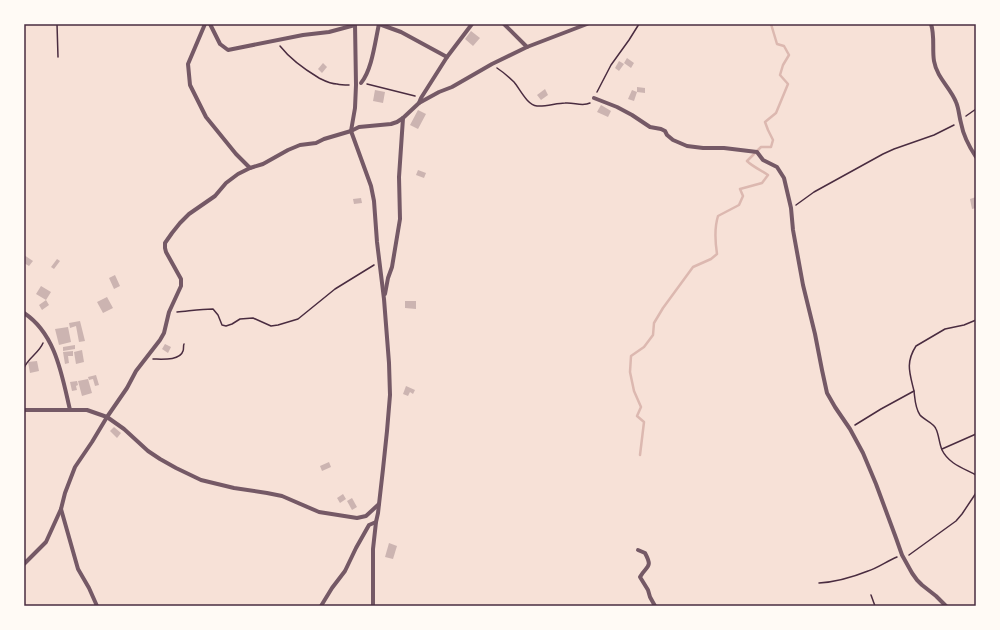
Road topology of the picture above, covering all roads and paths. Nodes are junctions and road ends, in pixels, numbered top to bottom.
1 (57, 24) edge
2 (205, 24) edge
3 (210, 24) edge
4 (379, 24) edge
5 (472, 24) edge
6 (504, 24) edge
7 (587, 24) edge
8 (639, 24) edge
9 (931, 24) edge
10 (355, 25) edge
11 (277, 41) junction
12 (527, 47) junction
13 (58, 57) dead end
14 (447, 57) junction
15 (492, 64) junction
16 (361, 83) joint
17 (356, 85) junction
18 (421, 98) junction
19 (594, 98) junction
20 (419, 103) junction
21 (976, 110) edge
22 (403, 118) junction
23 (960, 120) junction
24 (351, 131) junction
25 (976, 157) edge
26 (250, 168) junction
27 (791, 208) junction
28 (379, 261) junction
29 (384, 299) junction
30 (169, 312) junction
31 (24, 313) edge
32 (976, 320) edge
33 (44, 334) junction
34 (184, 344) dead end
35 (145, 358) junction
36 (24, 368) edge
37 (914, 391) junction
38 (24, 410) edge
39 (70, 410) junction
40 (107, 417) junction
41 (850, 429) junction
42 (976, 434) edge
43 (942, 450) junction
44 (976, 475) edge
45 (976, 493) edge
46 (379, 504) junction
47 (61, 508) junction
48 (376, 522) junction
49 (638, 550) dead end
50 (903, 557) junction
51 (24, 564) edge
52 (819, 583) dead end
53 (871, 595) dead end
54 (97, 606) edge
55 (321, 606) edge
56 (373, 606) edge
57 (655, 606) edge
58 (875, 606) edge
59 (946, 606) edge

1 - 13 path
2 - 26 street
3 - 11 street
4 - 14 street
4 - 16 street
5 - 14 street
6 - 12 street
7 - 12 street
8 - 19 path
9 - 23 street
10 - 11 street
10 - 17 street
11 - 17 path
12 - 15 street
14 - 18 street
15 - 19 path
15 - 20 street
16 - 18 path
17 - 24 street
18 - 20 street
19 - 27 street
20 - 22 street
21 - 23 path
22 - 24 street
22 - 29 street
23 - 25 street
23 - 27 path
24 - 26 street
24 - 28 street
26 - 30 street
27 - 41 street
28 - 29 street
28 - 30 path
29 - 46 street
30 - 35 street
31 - 33 street
32 - 37 path
33 - 36 path
33 - 39 street
34 - 35 path
35 - 40 street
37 - 41 path
37 - 43 path
38 - 39 street
39 - 40 street
40 - 46 street
40 - 47 street
41 - 50 street
42 - 43 path
43 - 44 path
45 - 50 path
46 - 48 street
47 - 51 street
47 - 54 street
48 - 55 street
48 - 56 street
49 - 57 street
50 - 52 path
50 - 59 street
53 - 58 path

